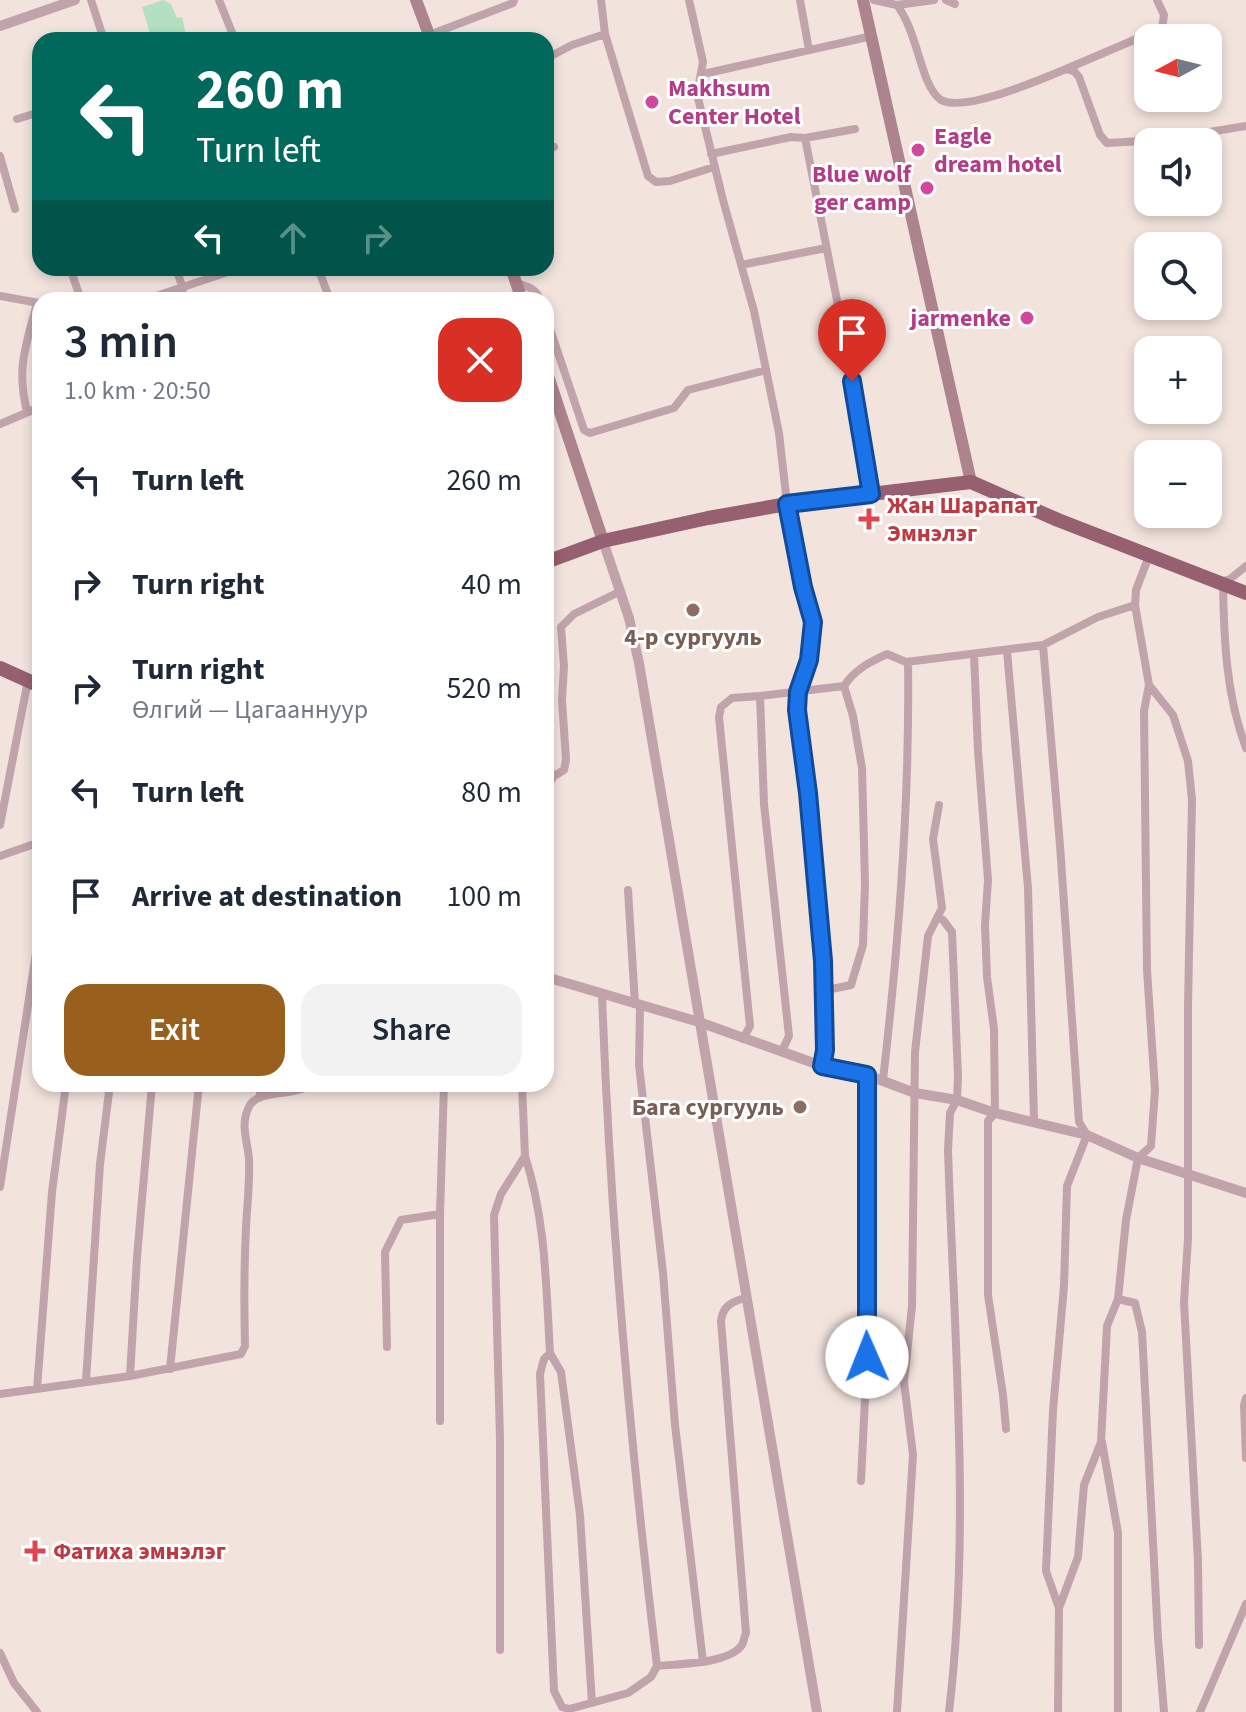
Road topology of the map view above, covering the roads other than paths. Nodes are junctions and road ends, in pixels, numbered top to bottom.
1 (75, 0) edge
2 (91, 0) edge
3 (219, 0) edge
4 (416, 0) edge
5 (514, 0) edge
6 (601, 0) edge
7 (689, 0) edge
8 (800, 0) edge
9 (863, 0) edge
10 (874, 0) edge
11 (934, 0) edge
12 (1157, 0) edge
13 (897, 5) junction
14 (0, 26) edge
15 (101, 32) edge
16 (232, 32) edge
17 (428, 32) edge
18 (444, 32) edge
19 (605, 34) junction
20 (872, 36) junction
21 (809, 50) junction
22 (554, 54) edge
23 (1066, 69) junction
24 (703, 74) junction
25 (32, 114) edge
26 (17, 119) dead end
27 (1246, 126) edge
28 (855, 129) dead end
29 (805, 138) junction
30 (711, 154) junction
31 (0, 156) edge
32 (714, 167) junction
33 (15, 209) dead end
34 (826, 248) junction
35 (741, 265) junction
36 (179, 276) edge
37 (218, 276) edge
38 (514, 276) edge
39 (517, 283) junction
40 (183, 289) junction
41 (172, 292) edge
42 (520, 292) edge
43 (537, 292) edge
44 (0, 296) edge
45 (32, 302) edge
46 (32, 326) edge
47 (554, 341) edge
48 (766, 370) junction
49 (554, 394) edge
50 (32, 410) edge
51 (27, 412) junction
52 (0, 424) edge
53 (971, 482) junction
54 (871, 494) junction
55 (787, 504) junction
56 (603, 541) junction
57 (1149, 556) junction
58 (554, 559) edge
59 (1246, 566) edge
60 (1221, 584) junction
61 (621, 591) junction
62 (1246, 593) edge
63 (1135, 605) junction
64 (1043, 645) junction
65 (1007, 651) junction
66 (974, 654) junction
67 (908, 662) junction
68 (0, 668) edge
69 (32, 682) edge
70 (1149, 685) junction
71 (844, 686) junction
72 (32, 691) edge
73 (798, 692) junction
74 (760, 696) junction
75 (1246, 748) edge
76 (554, 776) edge
77 (939, 805) dead end
78 (0, 825) edge
79 (32, 845) edge
80 (0, 856) edge
81 (628, 890) dead end
82 (943, 920) dead end
83 (32, 979) edge
84 (554, 979) edge
85 (822, 991) junction
86 (602, 994) junction
87 (637, 1005) junction
88 (699, 1022) junction
89 (743, 1039) junction
90 (782, 1051) junction
91 (822, 1066) junction
92 (867, 1075) junction
93 (883, 1080) junction
94 (65, 1092) edge
95 (109, 1092) edge
96 (151, 1092) edge
97 (198, 1092) edge
98 (260, 1092) edge
99 (294, 1092) edge
100 (444, 1092) edge
101 (522, 1092) edge
102 (915, 1093) junction
103 (260, 1096) junction
104 (957, 1100) junction
105 (995, 1113) junction
106 (1034, 1121) junction
107 (1087, 1135) junction
108 (525, 1156) junction
109 (1138, 1158) junction
110 (1188, 1176) junction
111 (0, 1187) edge
112 (1246, 1191) edge
113 (440, 1214) junction
114 (745, 1298) junction
115 (1118, 1299) junction
116 (387, 1347) dead end
117 (550, 1353) junction
118 (170, 1369) junction
119 (130, 1376) junction
120 (86, 1381) junction
121 (37, 1389) junction
122 (0, 1394) edge
123 (1246, 1398) edge
124 (440, 1421) dead end
125 (1006, 1429) dead end
126 (1101, 1442) junction
127 (1246, 1458) edge
128 (861, 1481) dead end
129 (1246, 1604) edge
130 (1059, 1608) junction
131 (1199, 1645) dead end
132 (500, 1650) dead end
133 (0, 1653) edge
134 (703, 1662) junction
135 (657, 1666) junction
136 (592, 1703) junction
137 (37, 1712) edge
138 (817, 1712) edge
139 (897, 1712) edge
140 (949, 1712) edge
141 (1058, 1712) edge
142 (1118, 1712) edge
143 (1164, 1712) edge
144 (1200, 1712) edge

1 - 14 street
2 - 15 street
3 - 16 street
4 - 17 main road
5 - 18 street
6 - 19 street
7 - 24 street
8 - 21 street
9 - 20 main road
10 - 13 street
11 - 13 street
12 - 23 street
13 - 23 street
19 - 22 street
19 - 32 street
20 - 21 street
20 - 53 main road
21 - 24 street
23 - 27 street
24 - 30 street
25 - 26 street
28 - 29 street
29 - 30 street
29 - 34 street
30 - 32 street
31 - 33 street
32 - 35 street
34 - 35 street
34 - 54 street
35 - 48 street
36 - 40 street
37 - 40 street
38 - 39 main road
39 - 42 main road
39 - 43 street
40 - 41 street
44 - 45 street
46 - 51 street
47 - 48 street
48 - 55 street
49 - 56 main road
50 - 51 street
51 - 52 street
53 - 54 highway
53 - 57 highway
54 - 55 highway
55 - 56 highway
55 - 73 street
56 - 58 highway
56 - 61 street
57 - 60 highway
57 - 63 street
59 - 60 street
60 - 62 highway
60 - 75 street
61 - 76 street
61 - 88 street
63 - 64 street
63 - 70 street
64 - 65 street
64 - 107 street
65 - 66 street
65 - 106 street
66 - 67 street
66 - 105 street
67 - 71 street
67 - 93 street
68 - 69 highway
70 - 109 street
70 - 110 street
71 - 73 street
71 - 85 street
72 - 78 street
73 - 74 street
73 - 85 street
74 - 89 street
74 - 90 street
77 - 102 street
79 - 80 street
81 - 87 street
82 - 104 street
83 - 111 street
84 - 86 street
85 - 91 street
86 - 87 street
86 - 135 street
87 - 88 street
87 - 134 street
88 - 89 street
88 - 114 street
89 - 90 street
90 - 91 street
91 - 92 street
92 - 93 street
92 - 128 street
93 - 102 street
94 - 121 street
95 - 120 street
96 - 119 street
97 - 118 street
98 - 103 street
99 - 103 street
100 - 113 street
101 - 108 street
102 - 104 street
102 - 139 street
103 - 118 street
104 - 105 street
104 - 140 street
105 - 106 street
105 - 125 street
106 - 107 street
107 - 109 street
107 - 130 street
108 - 117 street
108 - 132 street
109 - 110 street
109 - 115 street
110 - 112 street
110 - 131 street
113 - 116 street
113 - 124 street
114 - 134 street
114 - 138 street
115 - 126 street
115 - 143 street
117 - 136 street
117 - 136 street
118 - 119 street
119 - 120 street
120 - 121 street
121 - 122 street
123 - 127 street
126 - 130 street
126 - 142 street
129 - 144 street
130 - 141 street
133 - 137 street
134 - 135 street
135 - 136 street

